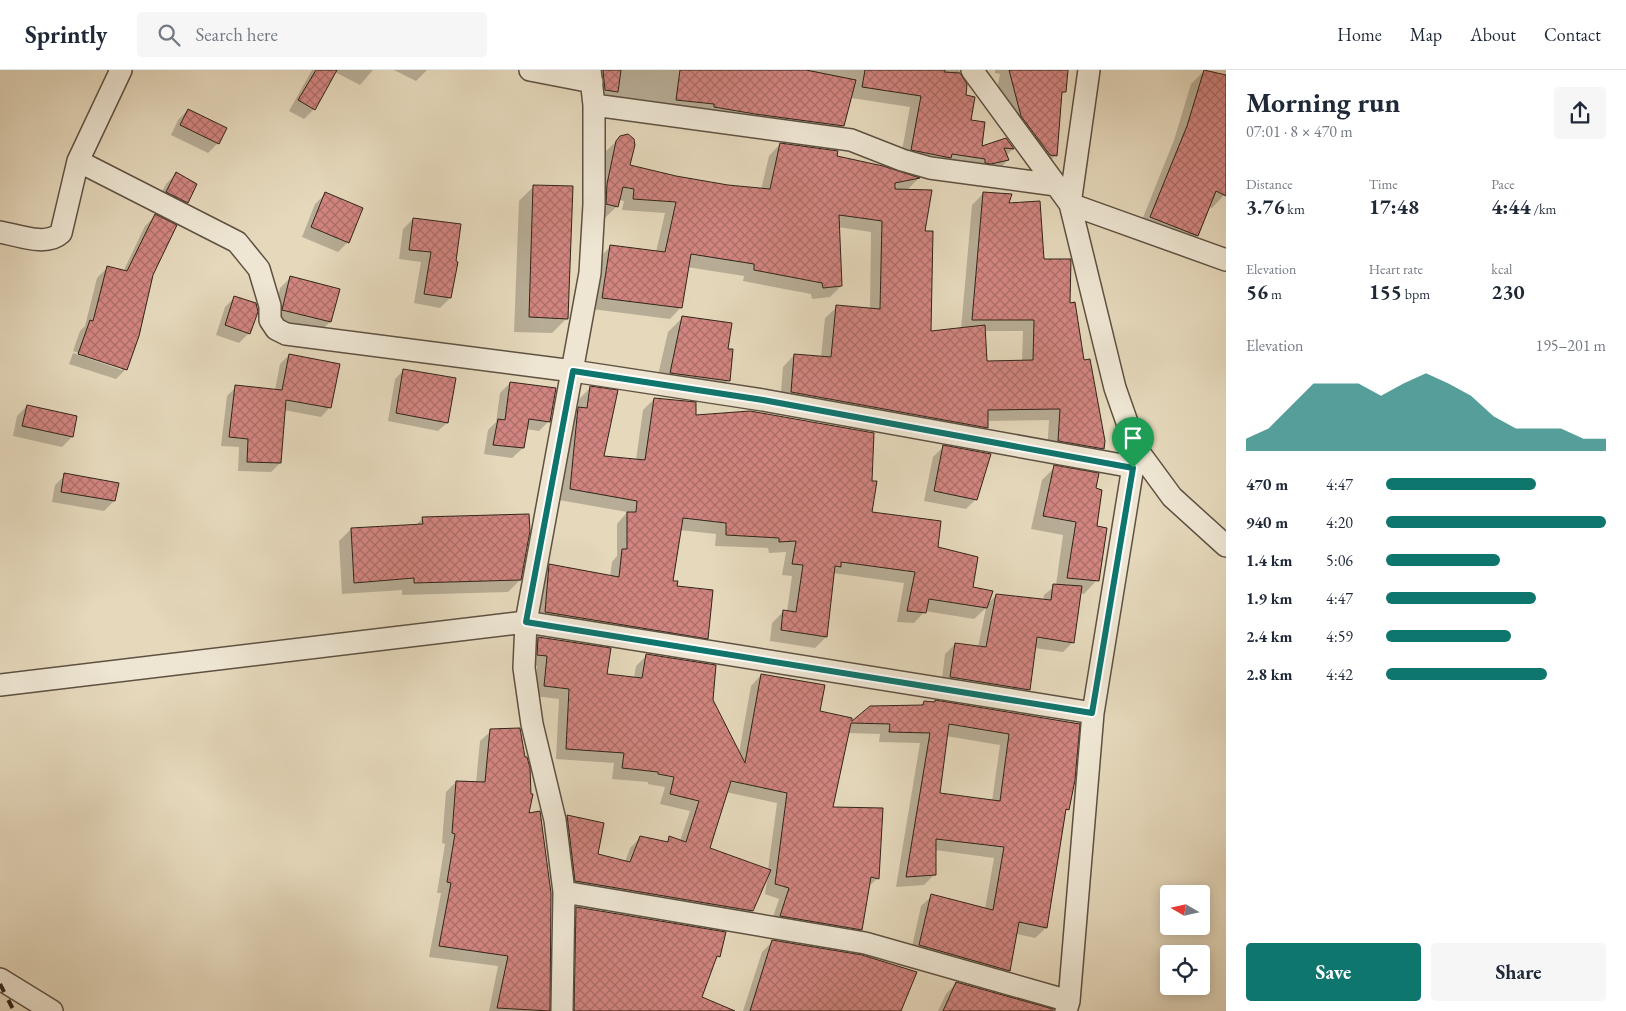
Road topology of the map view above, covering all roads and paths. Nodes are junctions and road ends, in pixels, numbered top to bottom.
1 (121, 70) edge
2 (530, 70) edge
3 (972, 70) edge
4 (1089, 70) edge
5 (591, 76) edge
6 (594, 105) junction
7 (78, 161) junction
8 (1056, 185) junction
9 (1070, 204) junction
10 (0, 232) edge
11 (1226, 260) edge
12 (573, 371) junction
13 (1135, 458) junction
14 (1226, 546) edge
15 (526, 622) junction
16 (0, 685) edge
17 (1092, 713) junction
18 (564, 892) junction
19 (0, 979) edge
20 (1067, 1006) edge
21 (52, 1011) edge
22 (562, 1011) edge

1 - 7 street
2 - 5 street
3 - 8 street
4 - 9 street
5 - 6 street
6 - 8 street
6 - 12 street
7 - 10 street
7 - 12 street
8 - 9 street
9 - 11 street
9 - 13 street
12 - 13 street
12 - 15 street
13 - 14 street
13 - 17 street
15 - 16 street
15 - 17 street
15 - 18 street
17 - 20 street
18 - 20 street
18 - 22 street
19 - 21 street

